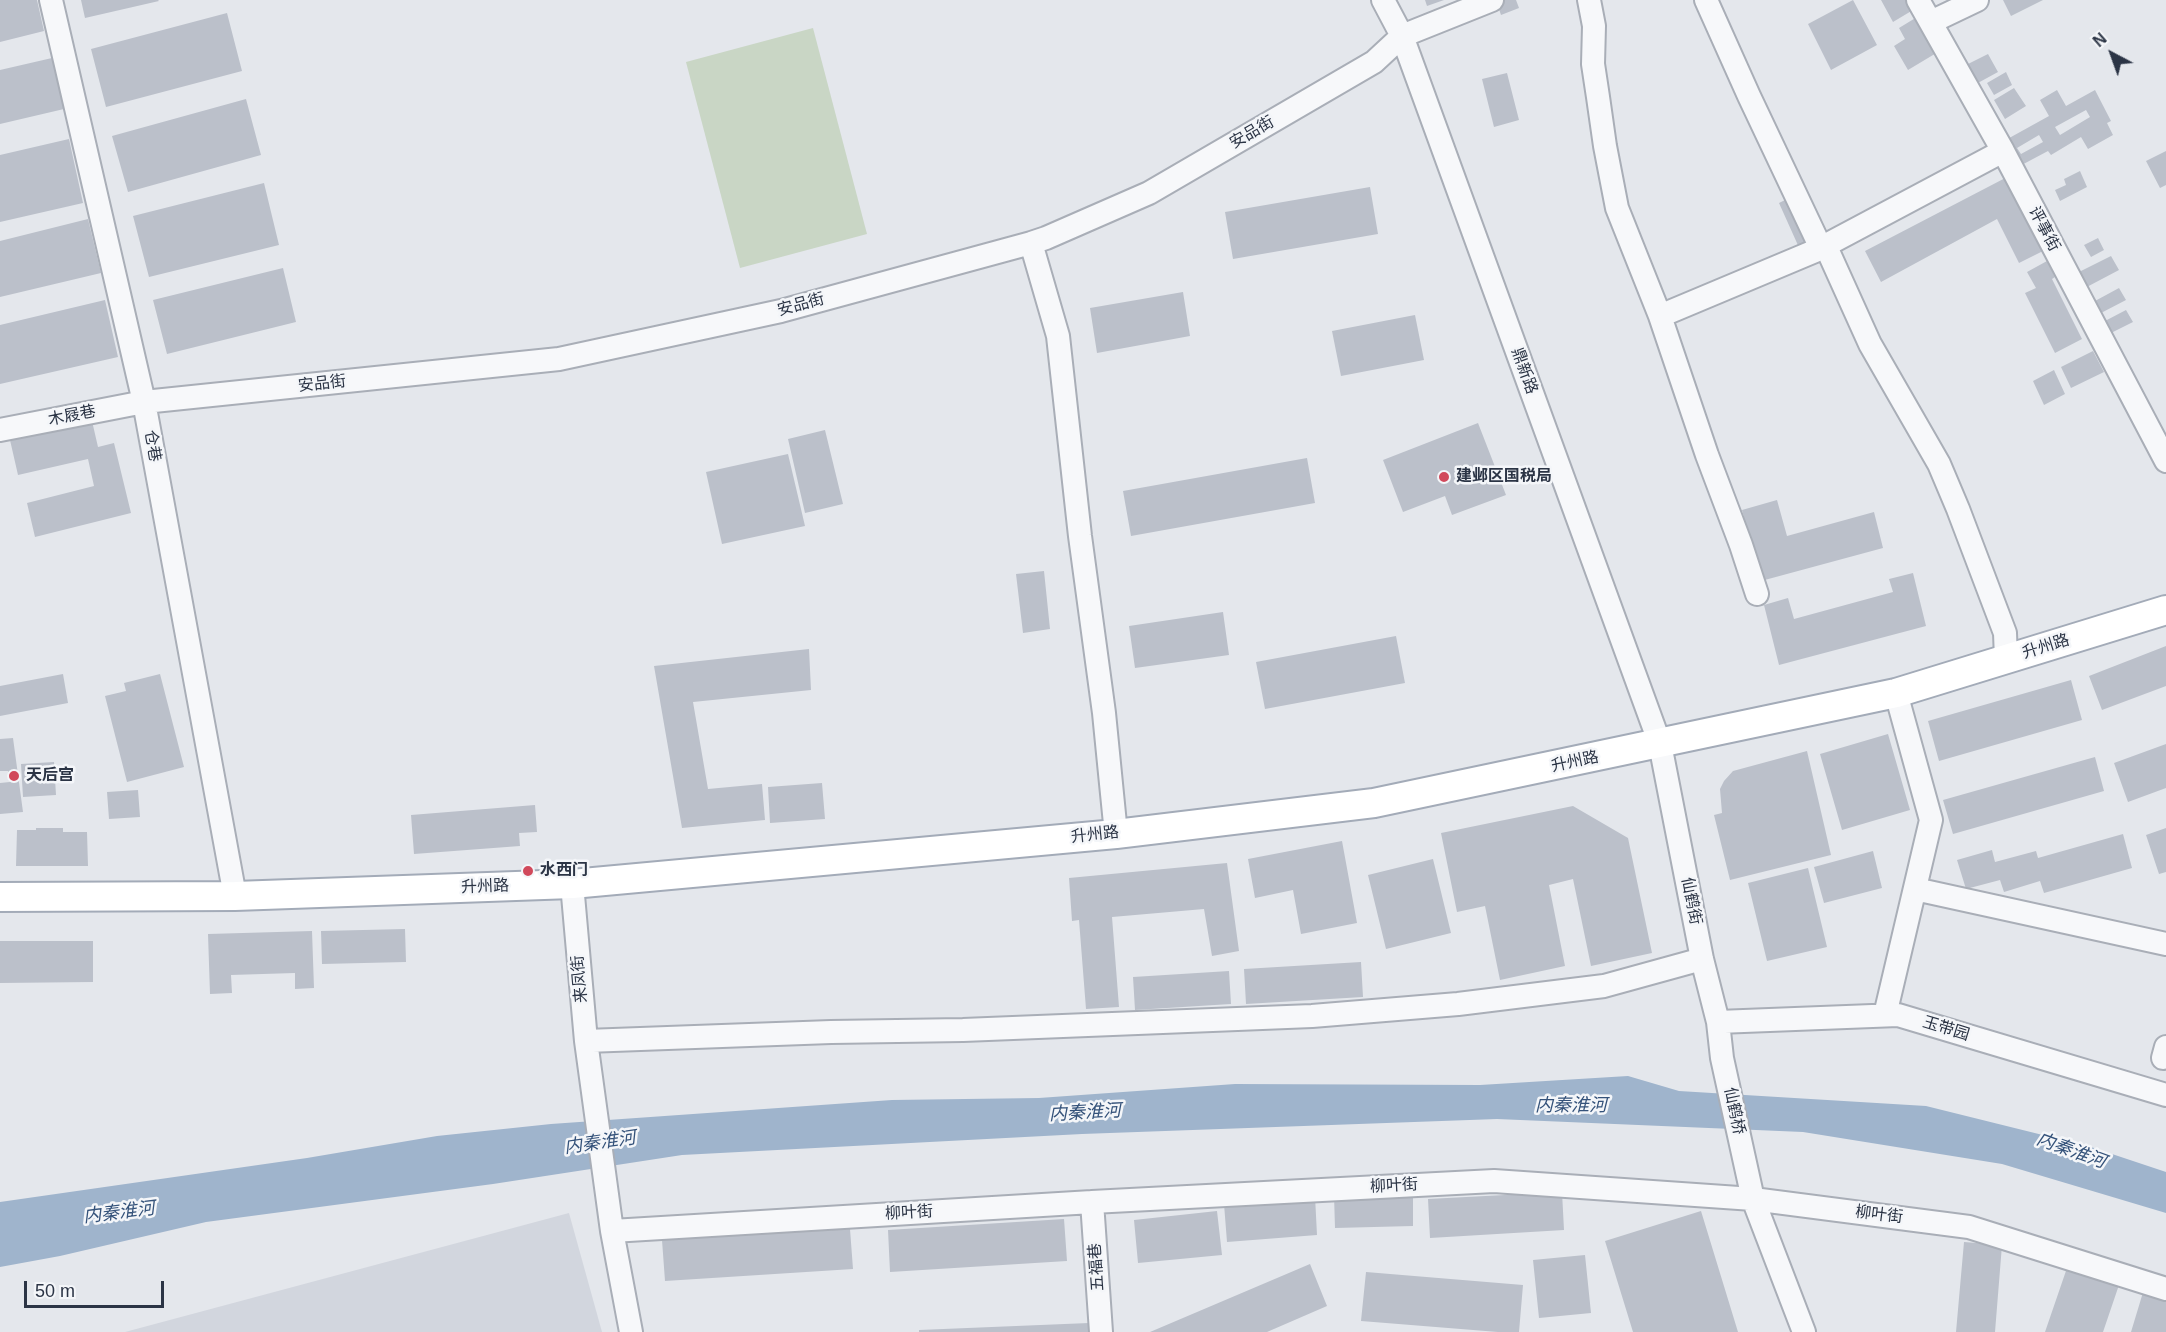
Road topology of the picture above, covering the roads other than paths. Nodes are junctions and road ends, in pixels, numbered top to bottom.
1 (51, 0) edge
2 (1383, 0) edge
3 (1492, 0) edge
4 (1589, 0) edge
5 (1706, 0) edge
6 (1918, 0) edge
7 (1977, 0) edge
8 (1931, 22) junction
9 (1402, 36) junction
10 (2003, 151) junction
11 (1031, 243) junction
12 (1822, 246) junction
13 (1660, 316) junction
14 (144, 402) junction
15 (0, 430) edge
16 (2166, 461) edge
17 (1757, 594) dead end
18 (2166, 610) edge
19 (2006, 659) junction
20 (1896, 693) junction
21 (1660, 744) junction
22 (1116, 834) junction
23 (572, 884) junction
24 (1915, 889) junction
25 (0, 897) edge
26 (235, 897) junction
27 (2166, 944) edge
28 (1702, 959) junction
29 (1885, 1015) junction
30 (1718, 1022) junction
31 (586, 1041) junction
32 (1722, 1058) joint
33 (2166, 1095) edge
34 (1753, 1199) junction
35 (1092, 1202) junction
36 (610, 1222) junction
37 (2166, 1289) edge
38 (631, 1332) edge
39 (1101, 1332) edge
40 (1804, 1332) edge

1 - 14 street, 仓巷
2 - 9 street, 鼎新路
3 - 9 street
4 - 13 street
5 - 12 street
6 - 8 street, 评事街
7 - 8 street
8 - 10 street, 评事街
9 - 11 street, 安品街
9 - 21 street, 鼎新路
10 - 12 street
10 - 16 street, 评事街
11 - 14 street, 安品街
11 - 22 street
12 - 13 street
12 - 19 street
13 - 17 street
14 - 15 street, 木屐巷
14 - 26 street, 仓巷
18 - 19 main road, 升州路
19 - 20 main road, 升州路
20 - 21 main road, 升州路
20 - 24 street
21 - 22 main road, 升州路
21 - 28 street, 仙鹤街
22 - 23 main road, 升州路
23 - 26 main road, 升州路
23 - 31 street, 来凤街
24 - 27 street
24 - 29 street
25 - 26 main road, 升州路
28 - 30 street, 仙鹤街
28 - 31 street
29 - 30 street, 玉带园
29 - 33 street, 玉带园
30 - 32 street, 仙鹤街
31 - 36 street, 来凤街
32 - 34 street, 仙鹤桥
34 - 35 street, 柳叶街
34 - 37 street, 柳叶街
34 - 40 street
35 - 36 street, 柳叶街
35 - 39 street, 五福巷
36 - 38 street

